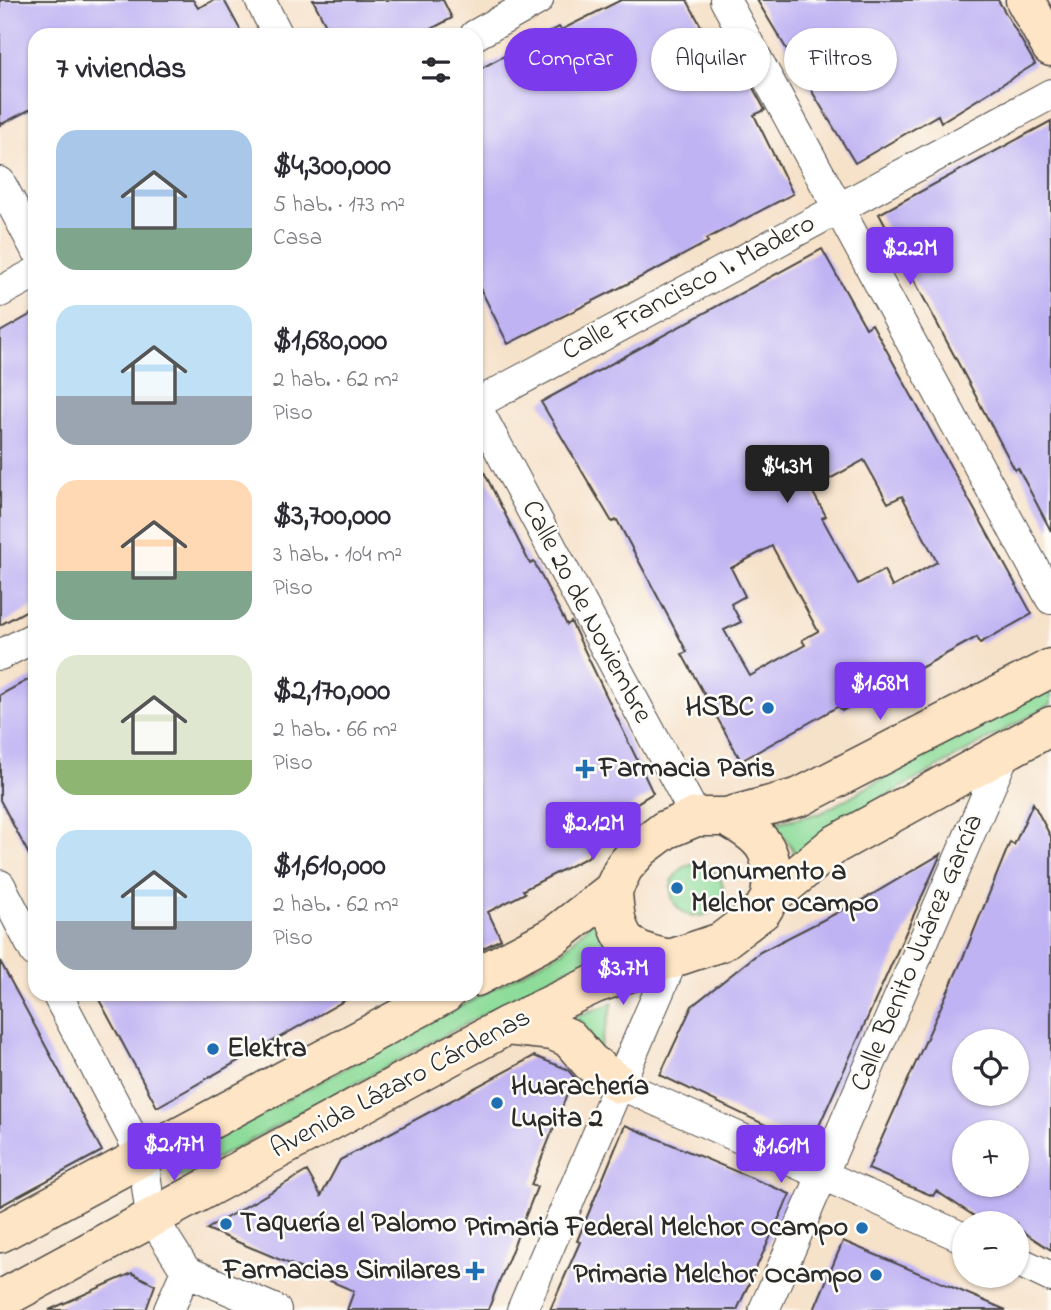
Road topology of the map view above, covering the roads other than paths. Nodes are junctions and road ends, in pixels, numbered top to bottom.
1 (260, 0) edge
2 (538, 0) edge
3 (725, 0) edge
4 (1025, 0) edge
5 (274, 28) edge
6 (483, 31) edge
7 (1051, 47) edge
8 (1051, 94) edge
9 (0, 182) edge
10 (838, 208) junction
11 (28, 235) edge
12 (28, 277) edge
13 (0, 292) edge
14 (483, 401) edge
15 (483, 417) edge
16 (1051, 598) edge
17 (28, 641) edge
18 (0, 655) edge
19 (1051, 668) edge
20 (1051, 726) edge
21 (1006, 750) junction
22 (711, 817) junction
23 (0, 885) edge
24 (613, 890) junction
25 (770, 898) junction
26 (28, 939) edge
27 (673, 959) junction
28 (483, 974) edge
29 (61, 1001) edge
30 (427, 1001) edge
31 (506, 1026) junction
32 (619, 1084) junction
33 (143, 1158) junction
34 (822, 1175) junction
35 (151, 1216) junction
36 (0, 1233) edge
37 (952, 1233) edge
38 (1029, 1267) edge
39 (186, 1272) junction
40 (1051, 1277) edge
41 (0, 1300) edge
42 (169, 1310) edge
43 (275, 1310) edge
44 (522, 1310) edge
45 (764, 1310) edge

1 - 5 street
2 - 6 street
3 - 10 street
4 - 7 main road
8 - 10 street, Calle Francisco I. Madero
9 - 11 street
10 - 14 street, Calle Francisco I. Madero
10 - 16 street
12 - 13 street
15 - 22 street, Calle 20 de Noviembre
17 - 18 street
19 - 22 main road, Avenida Lázaro Cárdenas
20 - 21 main road, Avenida Lázaro Cárdenas
21 - 25 main road, Avenida Lázaro Cárdenas
21 - 34 street, Calle Benito Juárez García
22 - 24 main road, Avenida Lázaro Cárdenas
22 - 25 main road
23 - 26 street
24 - 27 main road
24 - 28 main road, Avenida Lázaro Cárdenas
25 - 27 main road, Avenida Lázaro Cárdenas
27 - 31 main road, Avenida Lázaro Cárdenas
27 - 32 street
29 - 33 street
30 - 33 main road, Avenida Lázaro Cárdenas
31 - 32 main road
31 - 35 main road, Avenida Lázaro Cárdenas
32 - 34 street
32 - 44 street
33 - 35 street
33 - 36 main road, Avenida Lázaro Cárdenas
34 - 37 street
34 - 45 street, Calle Benito Juárez García
35 - 39 street
35 - 41 main road, Avenida Lázaro Cárdenas
38 - 40 street
39 - 42 street
39 - 43 street

